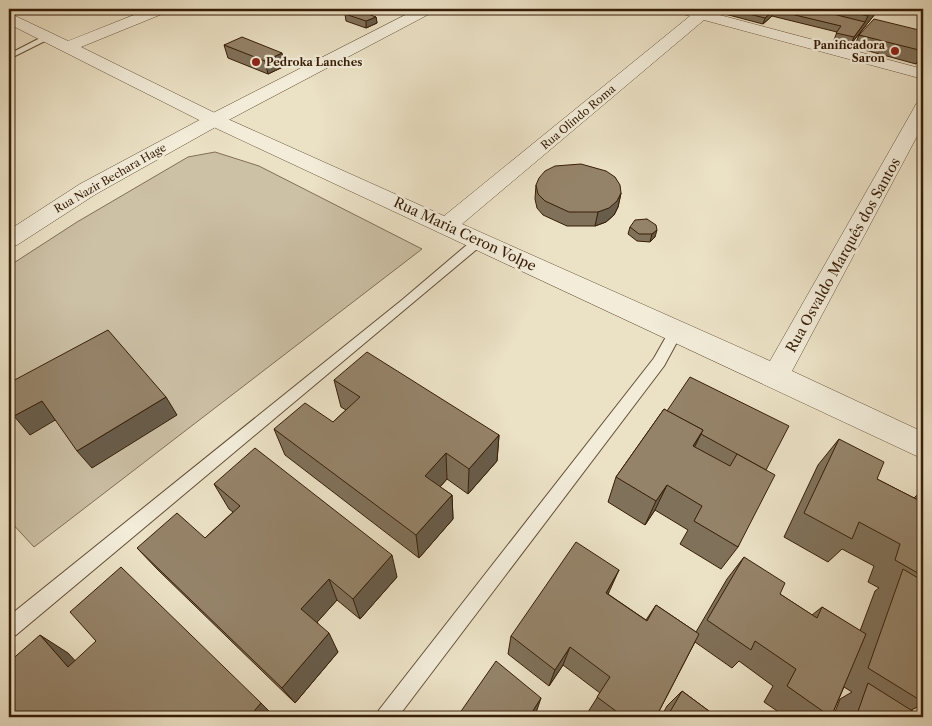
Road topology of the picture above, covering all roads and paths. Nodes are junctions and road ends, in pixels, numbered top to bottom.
1 (162, 9) edge
2 (428, 9) edge
3 (682, 9) edge
4 (705, 11) edge
5 (9, 18) edge
6 (48, 38) junction
7 (68, 47) junction
8 (9, 57) edge
9 (923, 74) edge
10 (923, 108) edge
11 (214, 120) junction
12 (448, 226) junction
13 (9, 240) edge
14 (478, 241) junction
15 (676, 331) junction
16 (776, 376) junction
17 (923, 446) edge
18 (9, 628) edge
19 (386, 717) edge

1 - 7 street
2 - 11 street, Rua Nazir Bechara Hage
3 - 4 street
4 - 9 street
4 - 12 street, Rua Olindo Roma
5 - 6 street, Rua Maria Ceron Volpe
6 - 7 street, Rua Maria Ceron Volpe
6 - 8 lane
7 - 11 street, Rua Maria Ceron Volpe
10 - 16 street, Rua Osvaldo Marquês dos Santos
11 - 12 street, Rua Maria Ceron Volpe
11 - 13 street, Rua Nazir Bechara Hage
12 - 14 street, Rua Maria Ceron Volpe
14 - 15 street, Rua Maria Ceron Volpe
14 - 18 lane
15 - 16 street, Rua Maria Ceron Volpe
15 - 19 lane
16 - 17 street, Rua Maria Ceron Volpe

